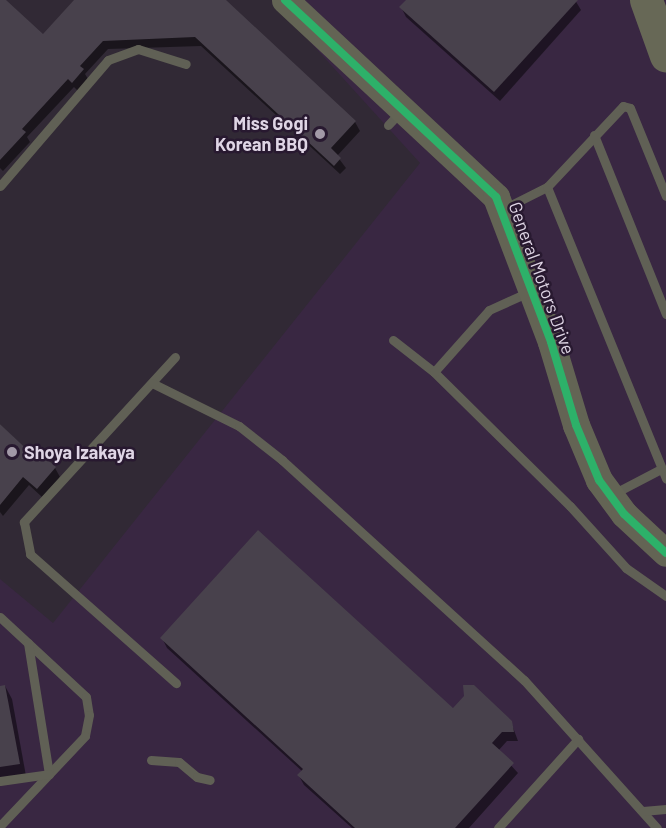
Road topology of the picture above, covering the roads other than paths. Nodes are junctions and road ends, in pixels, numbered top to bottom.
1 (285, 0) edge
2 (645, 0) edge
3 (666, 56) edge
4 (186, 64) dead end
5 (594, 135) junction
6 (0, 186) edge
7 (547, 187) junction
8 (666, 196) edge
9 (501, 210) junction
10 (532, 291) junction
11 (666, 314) edge
12 (393, 340) dead end
13 (175, 357) dead end
14 (434, 372) junction
15 (152, 383) junction
16 (661, 470) junction
17 (666, 479) edge
18 (610, 495) junction
19 (663, 550) edge
20 (666, 596) edge
21 (0, 617) edge
22 (28, 643) junction
23 (176, 683) dead end
24 (578, 739) junction
25 (151, 760) dead end
26 (49, 774) junction
27 (210, 780) dead end
28 (0, 781) edge
29 (666, 809) edge
30 (643, 811) junction
31 (0, 826) edge
32 (498, 828) edge
33 (657, 828) edge

1 - 9 street, General Motors Drive
2 - 3 highway
4 - 6 lane
5 - 7 lane
5 - 8 lane
5 - 11 lane
7 - 9 lane
7 - 16 lane
9 - 10 street, General Motors Drive
10 - 14 lane
10 - 18 street, General Motors Drive
12 - 14 lane
13 - 15 lane
14 - 20 lane
15 - 23 lane
15 - 24 lane
16 - 17 lane
16 - 18 lane
18 - 19 street, General Motors Drive
21 - 22 lane
22 - 26 lane
22 - 26 lane
24 - 30 lane
24 - 32 lane
25 - 27 lane
26 - 28 lane
26 - 31 lane
29 - 30 lane
30 - 33 lane

